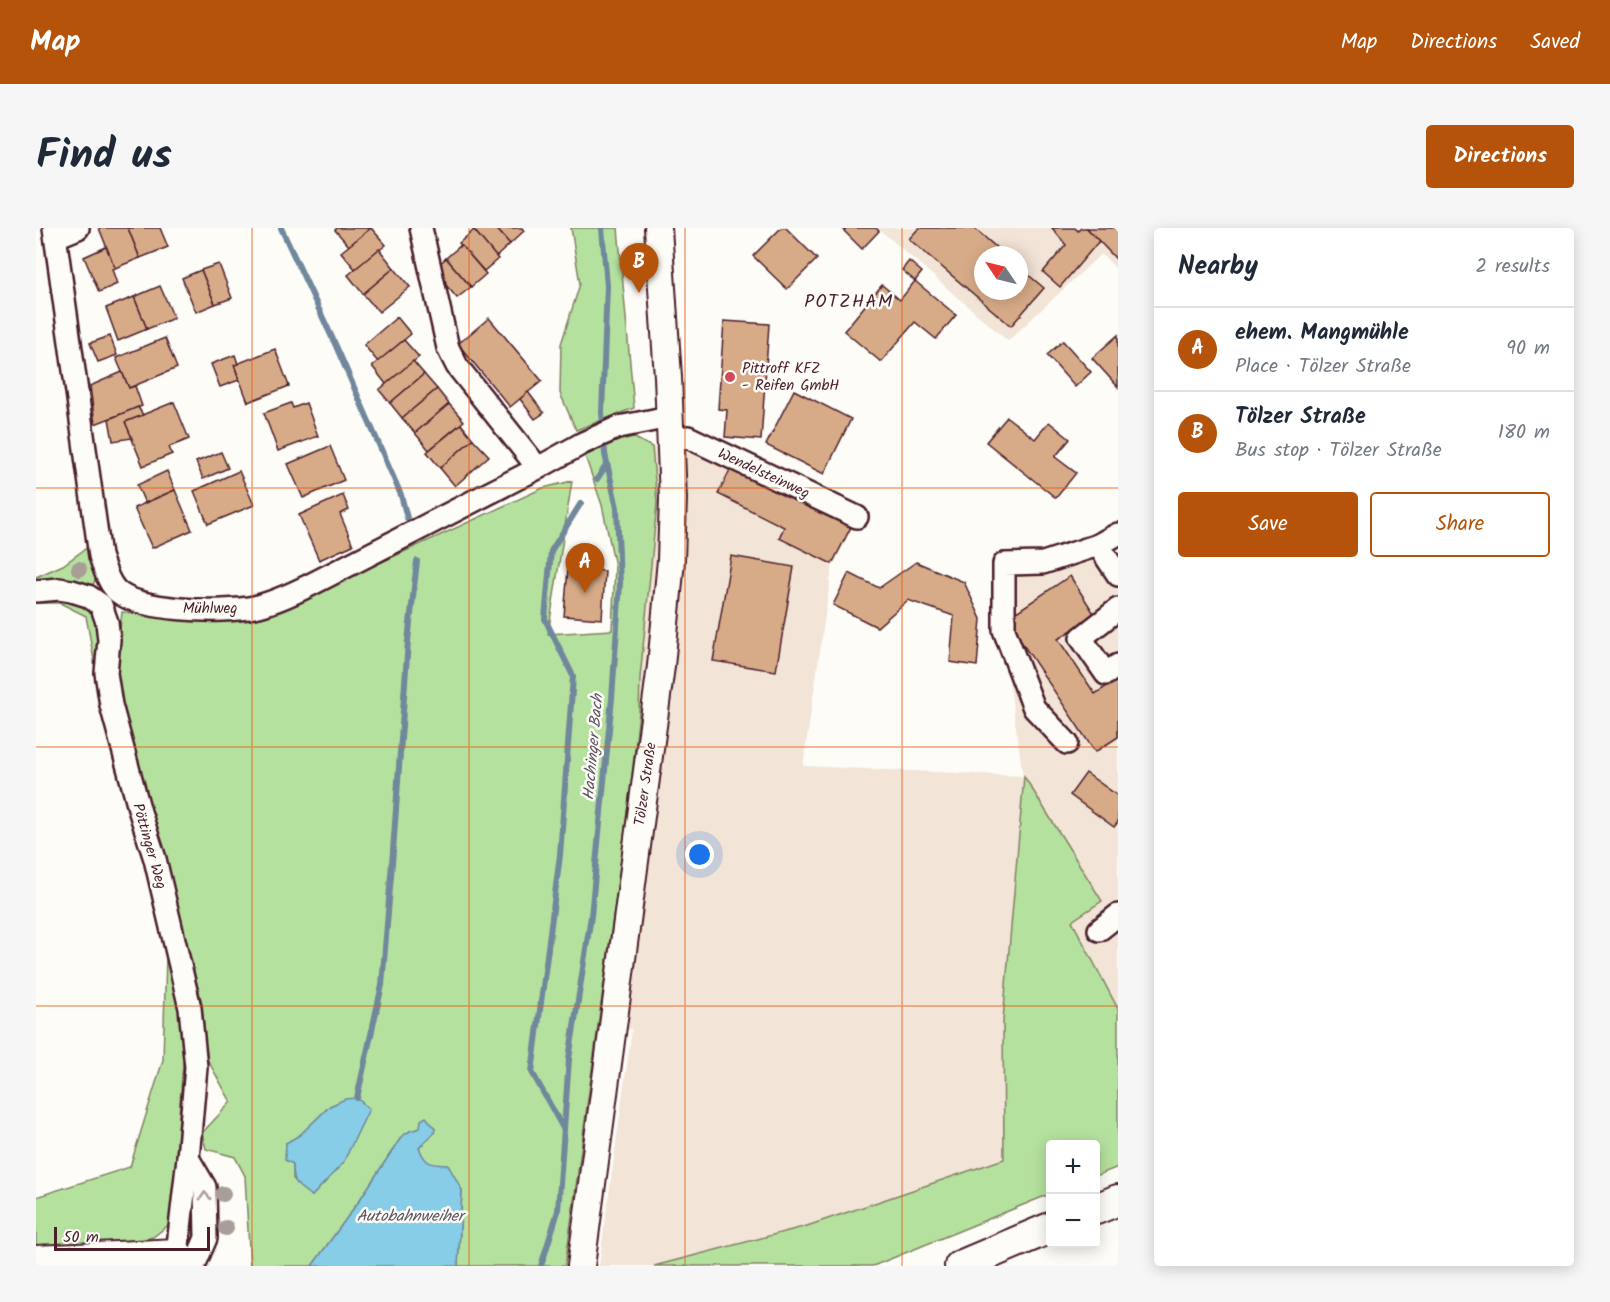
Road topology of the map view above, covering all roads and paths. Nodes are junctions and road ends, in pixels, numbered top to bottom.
1 (78, 228) edge
2 (421, 228) edge
3 (658, 228) edge
4 (55, 232) edge
5 (670, 428) junction
6 (538, 468) junction
7 (857, 517) dead end
8 (1118, 534) edge
9 (1098, 545) junction
10 (1118, 575) edge
11 (36, 591) edge
12 (109, 598) junction
13 (1118, 609) edge
14 (1118, 665) edge
15 (1067, 743) dead end
16 (1118, 915) edge
17 (1099, 930) dead end
18 (1118, 1200) edge
19 (1100, 1207) edge
20 (1046, 1230) edge
21 (36, 1261) edge
22 (187, 1262) edge
23 (580, 1266) edge
24 (960, 1266) edge

1 - 4 street
2 - 6 street
3 - 5 main road, Tölzer Straße
4 - 12 street
5 - 6 street, Mühlweg
5 - 7 street, Wendelsteinweg
5 - 23 main road, Tölzer Straße
6 - 12 street, Mühlweg
8 - 9 street
9 - 10 street
9 - 15 street
11 - 12 street
12 - 22 street, Pöttinger Weg
13 - 14 street
16 - 17 street
18 - 19 highway
20 - 24 highway
21 - 22 highway

